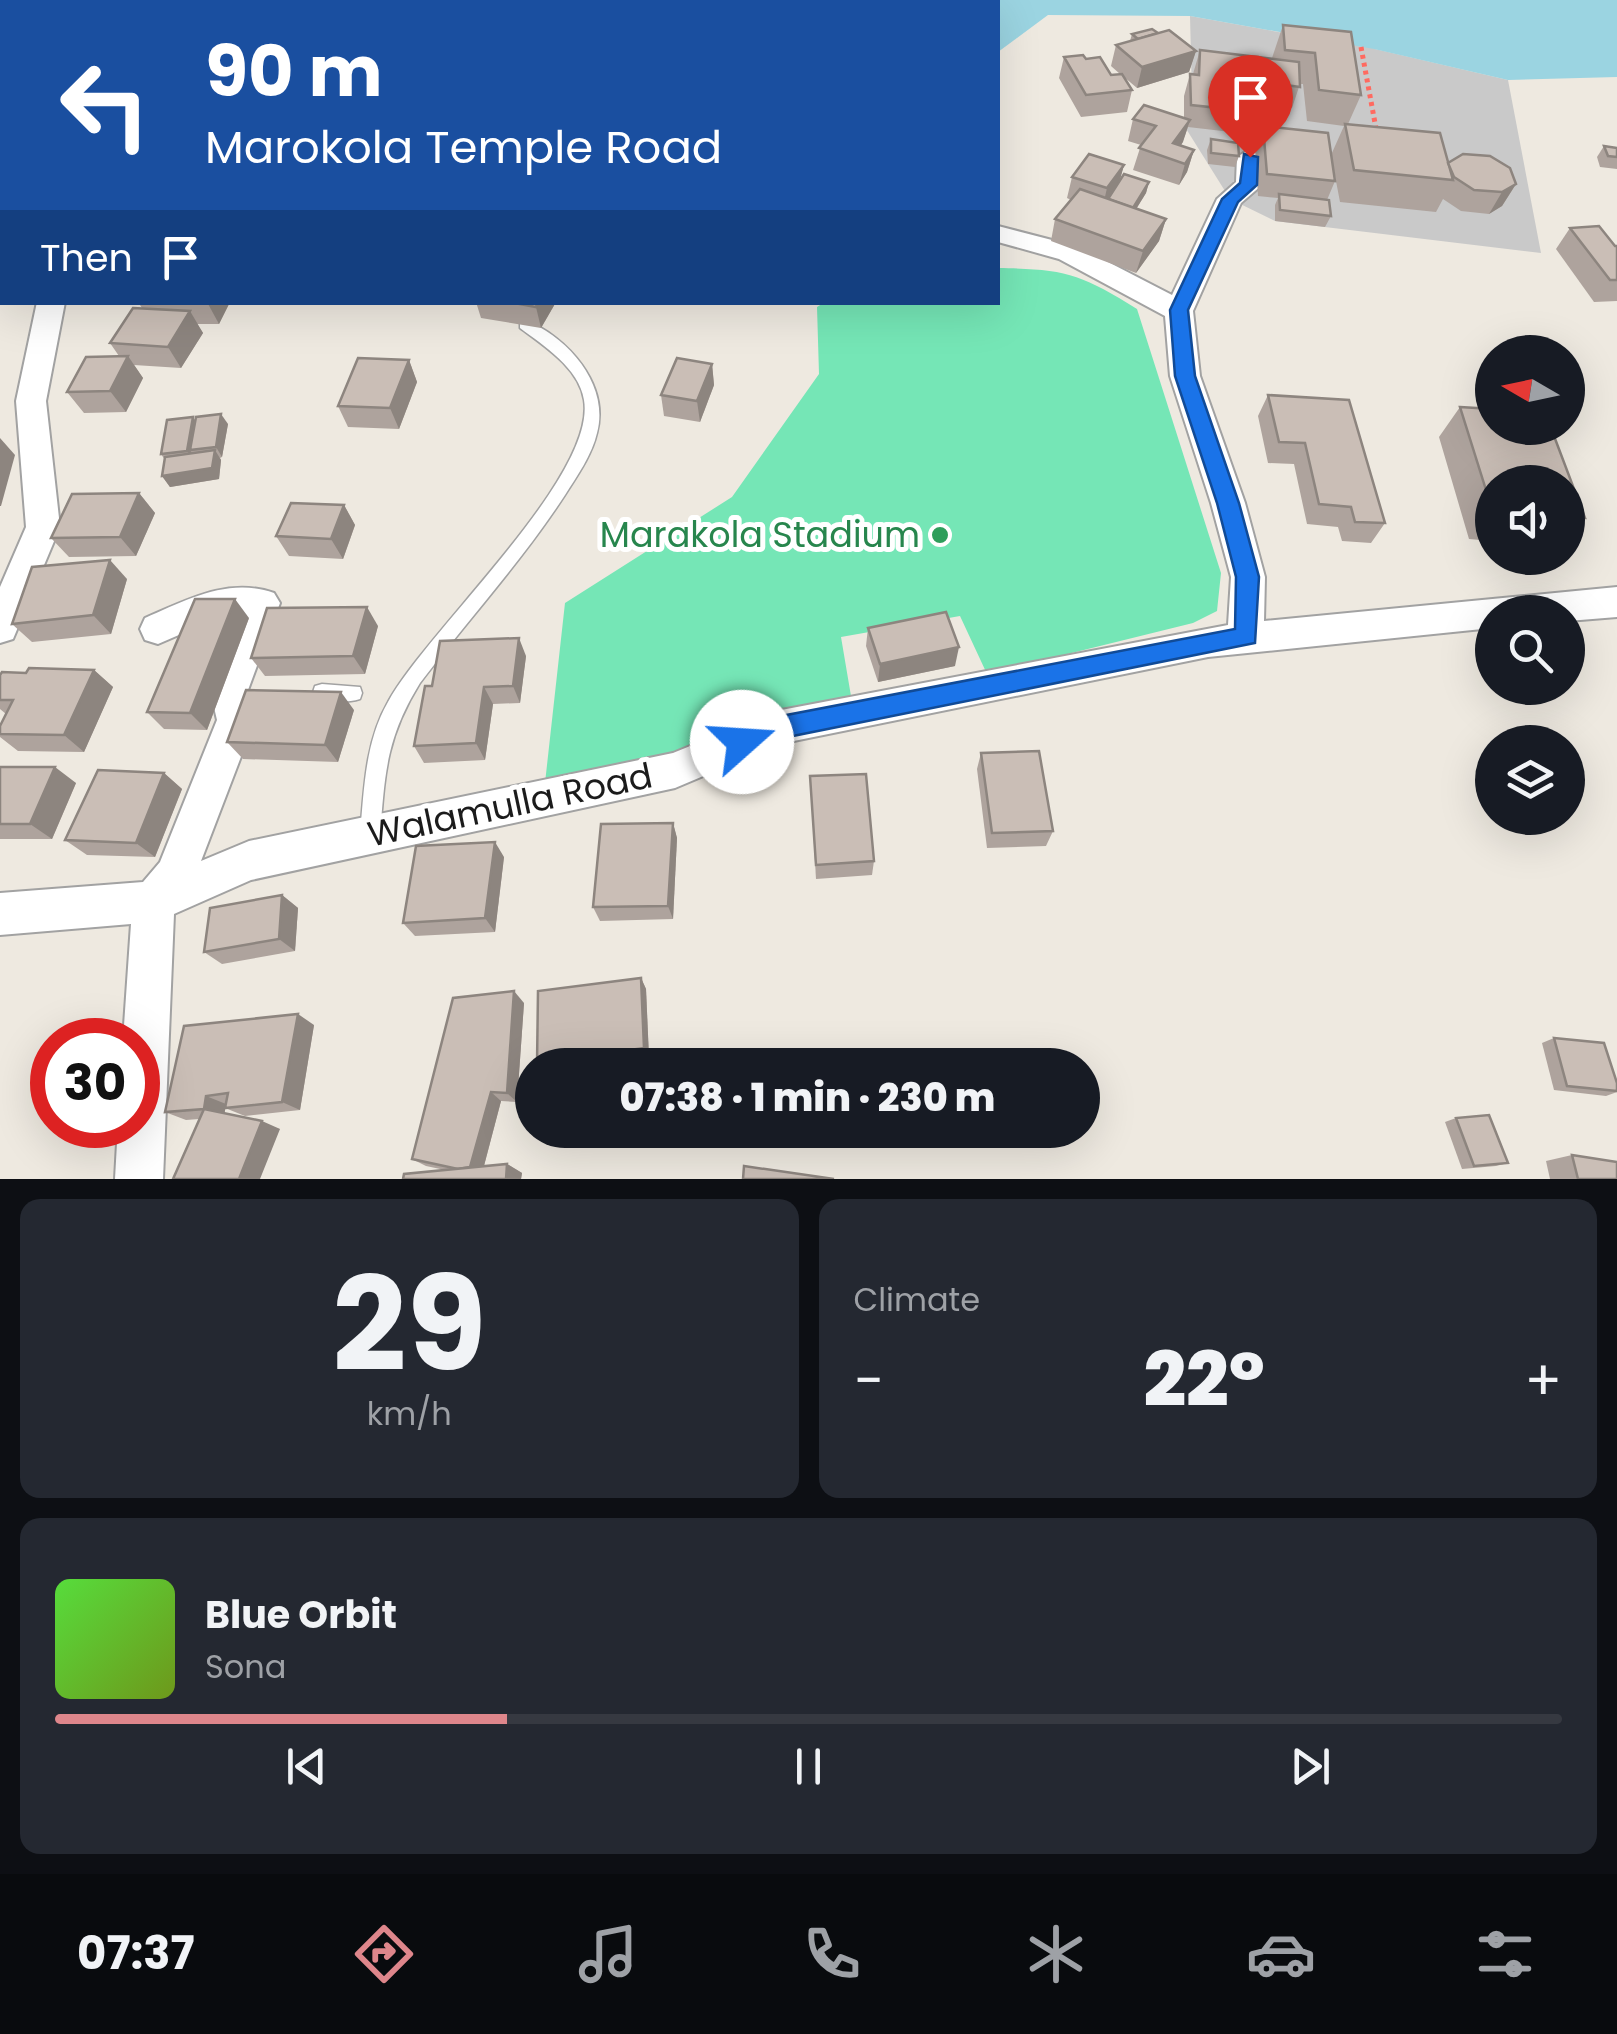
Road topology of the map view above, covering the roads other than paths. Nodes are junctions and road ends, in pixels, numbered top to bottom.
1 (1250, 157) dead end
2 (1000, 234) edge
3 (50, 305) edge
4 (1179, 310) junction
5 (525, 326) edge
6 (1617, 602) edge
7 (1585, 605) edge
8 (1475, 616) edge
9 (0, 628) edge
10 (158, 629) dead end
11 (1246, 636) junction
12 (294, 692) edge
13 (353, 693) dead end
14 (370, 836) junction
15 (154, 902) junction
16 (0, 914) edge
17 (139, 1179) edge

1 - 4 street
2 - 4 street
3 - 9 street
4 - 11 street
5 - 14 lane
6 - 7 street
8 - 11 street, Walamulla Road
10 - 15 street
11 - 14 street, Walamulla Road
12 - 13 lane
14 - 15 street, Walamulla Road
15 - 16 street, Walamulla Road
15 - 17 street

